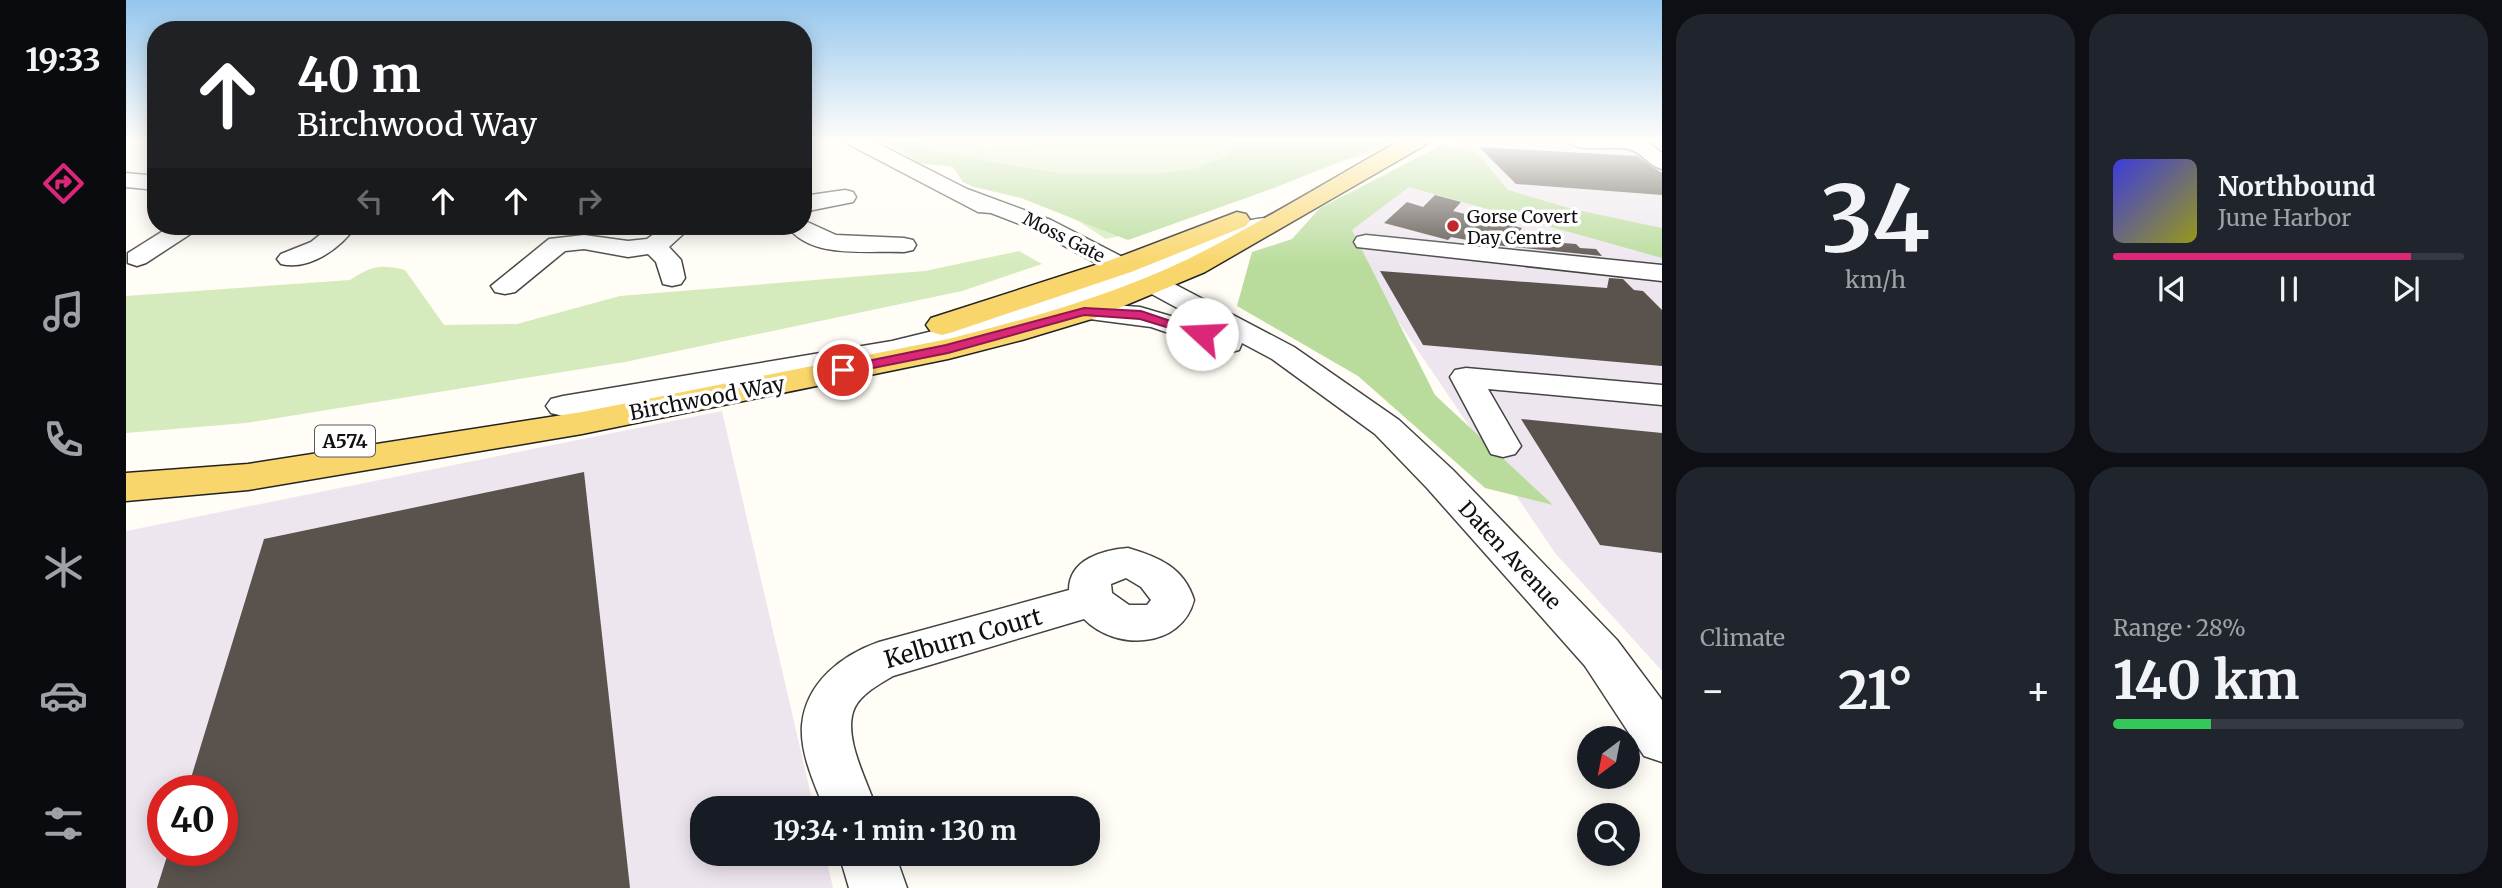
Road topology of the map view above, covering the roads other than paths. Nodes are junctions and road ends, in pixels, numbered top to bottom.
1 (940, 181) edge
2 (1345, 181) edge
3 (1339, 185) junction
4 (845, 197) dead end
5 (812, 201) edge
6 (174, 235) edge
7 (336, 235) edge
8 (668, 235) edge
9 (812, 235) edge
10 (1366, 242) dead end
11 (904, 245) dead end
12 (654, 246) junction
13 (290, 259) dead end
14 (136, 260) edge
15 (1662, 274) edge
16 (672, 278) dead end
17 (1127, 279) junction
18 (505, 286) dead end
19 (1084, 312) junction
20 (1290, 368) junction
21 (1336, 391) junction
22 (1662, 395) edge
23 (1503, 446) dead end
24 (126, 466) edge
25 (126, 487) edge
26 (1093, 600) dead end
27 (1662, 740) edge
28 (846, 796) edge
29 (871, 866) edge
30 (878, 888) edge

1 - 17 street, Moss Gate
2 - 3 main road, Birchwood Way / A574
3 - 17 main road, Birchwood Way / A574
3 - 17 main road, Birchwood Way / A574
4 - 5 street
6 - 14 street
7 - 13 street
8 - 12 street
9 - 11 street
10 - 15 street
12 - 16 street
12 - 18 street
17 - 19 main road, Birchwood Way / A574
17 - 20 street, Daten Avenue
17 - 21 street, Daten Avenue
17 - 24 main road, Birchwood Way / A574
19 - 20 street
19 - 25 main road, Birchwood Way / A574
20 - 21 street, Daten Avenue
21 - 27 street, Daten Avenue
22 - 23 street
26 - 28 street, Kelburn Court
29 - 30 street

